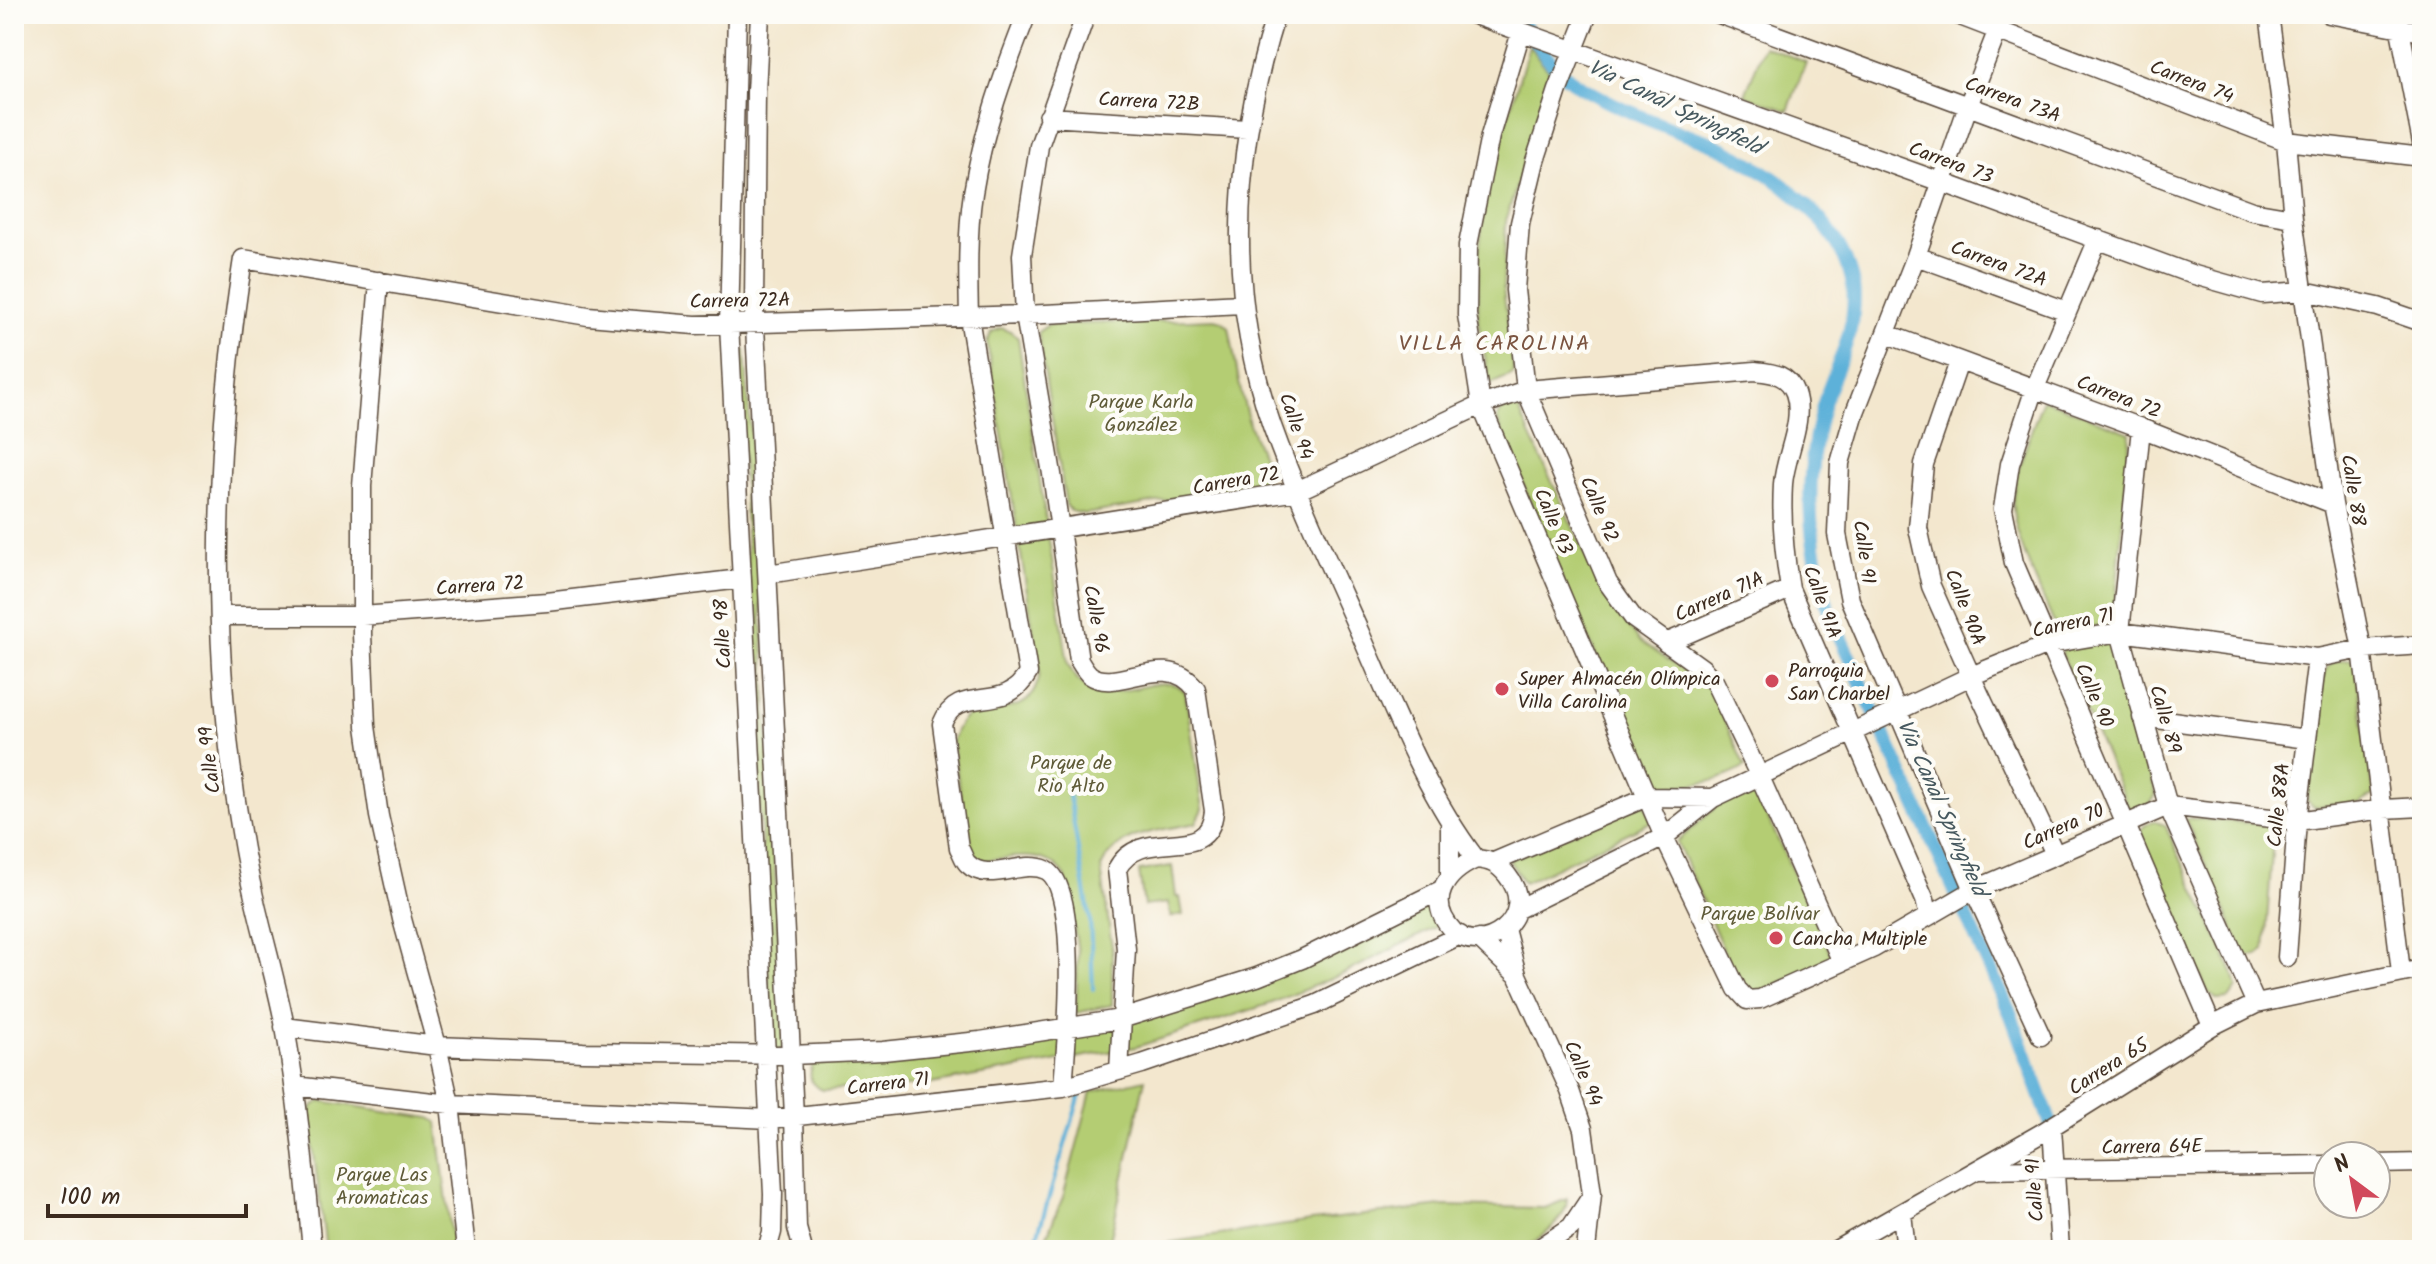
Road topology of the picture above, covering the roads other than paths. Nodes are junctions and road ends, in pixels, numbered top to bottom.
1 (737, 14) edge
2 (760, 14) edge
3 (1027, 14) edge
4 (1086, 14) edge
5 (1276, 14) edge
6 (1472, 14) edge
7 (1588, 14) edge
8 (1719, 14) edge
9 (1955, 14) edge
10 (2269, 14) edge
11 (2329, 14) edge
12 (2001, 22) edge
13 (2398, 22) edge
14 (2422, 32) edge
15 (1529, 35) junction
16 (1570, 55) junction
17 (1968, 106) junction
18 (1048, 117) junction
19 (1247, 129) junction
20 (2286, 141) junction
21 (2422, 143) edge
22 (2422, 157) edge
23 (1941, 182) junction
24 (2293, 218) junction
25 (2098, 239) junction
26 (1916, 256) junction
27 (243, 259) joint
28 (379, 281) junction
29 (2304, 291) junction
30 (1242, 304) junction
31 (2067, 311) junction
32 (1025, 315) junction
33 (969, 317) junction
34 (754, 322) junction
35 (2422, 322) edge
36 (729, 324) junction
37 (1887, 334) junction
38 (1959, 362) junction
39 (1788, 380) joint
40 (2035, 388) junction
41 (1526, 390) junction
42 (1481, 405) junction
43 (2141, 428) junction
44 (1297, 491) junction
45 (2333, 504) junction
46 (1060, 529) junction
47 (1005, 537) junction
48 (768, 574) junction
49 (741, 579) junction
50 (1790, 589) junction
51 (222, 616) junction
52 (362, 616) junction
53 (2120, 632) junction
54 (1666, 643) junction
55 (2050, 644) junction
56 (2422, 645) edge
57 (2362, 649) junction
58 (2317, 658) junction
59 (1971, 676) junction
60 (1891, 713) junction
61 (2142, 717) junction
62 (1857, 729) junction
63 (2307, 739) junction
64 (1760, 777) junction
65 (1647, 797) junction
66 (1713, 798) junction
67 (2168, 806) junction
68 (2422, 807) edge
69 (2383, 809) junction
70 (2297, 821) junction
71 (2125, 823) junction
72 (1450, 825) junction
73 (1664, 837) junction
74 (2055, 854) junction
75 (1485, 861) junction
76 (1445, 883) junction
77 (1968, 893) junction
78 (1518, 909) junction
79 (1937, 911) junction
80 (1505, 929) junction
81 (1470, 937) junction
82 (2287, 957) dead end
83 (1842, 962) junction
84 (2422, 969) edge
85 (2401, 972) junction
86 (1517, 975) junction
87 (1747, 1000) joint
88 (2256, 1004) junction
89 (1121, 1019) junction
90 (2212, 1026) junction
91 (284, 1027) junction
92 (1068, 1027) junction
93 (2041, 1036) dead end
94 (437, 1046) junction
95 (766, 1055) junction
96 (791, 1055) junction
97 (1119, 1071) junction
98 (294, 1086) junction
99 (1063, 1087) junction
100 (450, 1104) junction
101 (794, 1116) junction
102 (770, 1119) junction
103 (2052, 1127) junction
104 (2422, 1163) edge
105 (2392, 1164) edge
106 (2312, 1165) edge
107 (2055, 1169) junction
108 (1976, 1170) junction
109 (1592, 1194) junction
110 (1902, 1213) junction
111 (1589, 1246) edge
112 (312, 1250) edge
113 (466, 1250) edge
114 (767, 1250) edge
115 (803, 1250) edge
116 (1537, 1250) edge
117 (1836, 1250) edge
118 (1906, 1250) edge
119 (2060, 1250) edge

1 - 36 street, Calle 98
2 - 34 street
3 - 33 street
4 - 18 street, Calle 96
5 - 19 street, Calle 94
6 - 15 street, Carrera 73
7 - 16 street, Calle 92
8 - 17 street, Carrera 73A
9 - 12 street, Carrera 74
10 - 20 street, Calle 88
11 - 13 street
12 - 17 street, Calle 91
12 - 20 street, Carrera 74
13 - 14 street
13 - 21 street
15 - 16 street, Carrera 73
15 - 42 street, Calle 93
16 - 23 street, Carrera 73
16 - 41 street, Calle 92
17 - 23 street, Calle 91
17 - 24 street, Carrera 73A
18 - 19 street, Carrera 72B
18 - 32 street, Calle 96
19 - 30 street, Calle 94
20 - 22 street, Carrera 74
20 - 24 street, Calle 88
23 - 25 street, Carrera 73
23 - 26 street, Calle 91
24 - 29 street, Calle 88
25 - 29 street, Carrera 73
25 - 31 street, Calle 90
26 - 31 street, Carrera 72A
26 - 37 street, Calle 91
27 - 28 street, Carrera 72A
27 - 51 street, Calle 99
28 - 36 street, Carrera 72A
28 - 52 street
29 - 35 street, Carrera 73
29 - 45 street, Calle 88
30 - 32 street, Carrera 72A
30 - 44 street, Calle 94
31 - 40 street, Calle 90
32 - 33 street, Carrera 72A
32 - 46 street, Calle 96
33 - 34 street, Carrera 72A
33 - 47 street
34 - 36 street, Carrera 72A
34 - 48 street
36 - 49 street, Calle 98
37 - 38 street, Carrera 72
37 - 60 street, Calle 91
38 - 40 street, Carrera 72
38 - 59 street, Calle 90A
39 - 41 street, Carrera 72
39 - 50 street, Calle 91A
40 - 43 street, Carrera 72
40 - 55 street, Calle 90
41 - 42 street, Carrera 72
41 - 54 street, Calle 92
42 - 44 street, Carrera 72
42 - 65 street, Calle 93
43 - 45 street, Carrera 72
43 - 53 street, Calle 89
44 - 46 street, Carrera 72
44 - 72 street, Calle 94
45 - 57 street, Calle 88
46 - 47 street, Carrera 72
46 - 89 street, Calle 96
47 - 48 street, Carrera 72
47 - 92 street
48 - 96 street
49 - 52 street, Carrera 72
49 - 95 street, Calle 98
50 - 54 street, Carrera 71A
50 - 62 street, Calle 91A
51 - 52 street, Carrera 72
51 - 91 street, Calle 99
52 - 94 street
53 - 55 street, Carrera 71
53 - 58 street, Carrera 71
53 - 61 street, Calle 89
54 - 64 street, Calle 92
55 - 59 street, Carrera 71
55 - 71 street, Calle 90
56 - 57 street, Carrera 71
57 - 58 street, Carrera 71
57 - 69 street, Calle 88
58 - 63 street, Calle 88A
59 - 60 street, Carrera 71
59 - 74 street, Calle 90A
60 - 62 street, Carrera 71
60 - 77 street, Calle 91
61 - 63 street
61 - 67 street, Calle 89
62 - 64 street, Carrera 71
62 - 79 street, Calle 91A
63 - 70 street, Calle 88A
64 - 66 street, Carrera 71
64 - 83 street, Calle 92
65 - 66 street, Carrera 71
65 - 73 street, Calle 93
65 - 75 street, Carrera 71
66 - 73 street, Carrera 71
67 - 70 street, Carrera 70
67 - 71 street, Carrera 70
67 - 88 street, Calle 89
68 - 69 street, Carrera 70
69 - 70 street, Carrera 70
69 - 85 street, Calle 88
70 - 82 street, Calle 88A
71 - 74 street, Carrera 70
71 - 90 street, Calle 90
72 - 75 street, Calle 94
72 - 76 street, Calle 94
73 - 78 street, Carrera 71
73 - 87 street, Calle 93
74 - 77 street, Carrera 70
75 - 76 street
75 - 78 street
76 - 81 street
76 - 89 street, Carrera 71
77 - 79 street, Carrera 70
77 - 93 street, Calle 91
78 - 80 street
79 - 83 street, Carrera 70
80 - 81 street
80 - 86 street, Calle 94
81 - 86 street, Calle 94
81 - 97 street, Carrera 71
83 - 87 street, Carrera 70
84 - 85 street, Carrera 65
85 - 88 street, Carrera 65
86 - 109 street, Calle 94
88 - 90 street, Carrera 65
89 - 92 street, Carrera 71
89 - 97 street, Calle 96
90 - 103 street, Carrera 65
91 - 94 street, Carrera 71
91 - 98 street, Calle 99
92 - 96 street, Carrera 71
92 - 99 street
94 - 95 street, Carrera 71
94 - 100 street
95 - 96 street, Carrera 71
95 - 102 street, Calle 98
96 - 101 street
97 - 99 street, Carrera 71
98 - 100 street, Carrera 71
98 - 112 street, Calle 99
99 - 101 street, Carrera 71
100 - 102 street, Carrera 71
100 - 113 street
101 - 102 street, Carrera 71
101 - 115 street
102 - 114 street, Calle 98
103 - 107 street, Calle 91
103 - 108 street, Carrera 65
104 - 105 street
106 - 107 street, Carrera 64E
107 - 108 street, Carrera 64E
107 - 119 street, Calle 91
108 - 110 street, Carrera 65
109 - 111 street, Calle 94
109 - 116 street
110 - 117 street, Carrera 65
110 - 118 street

